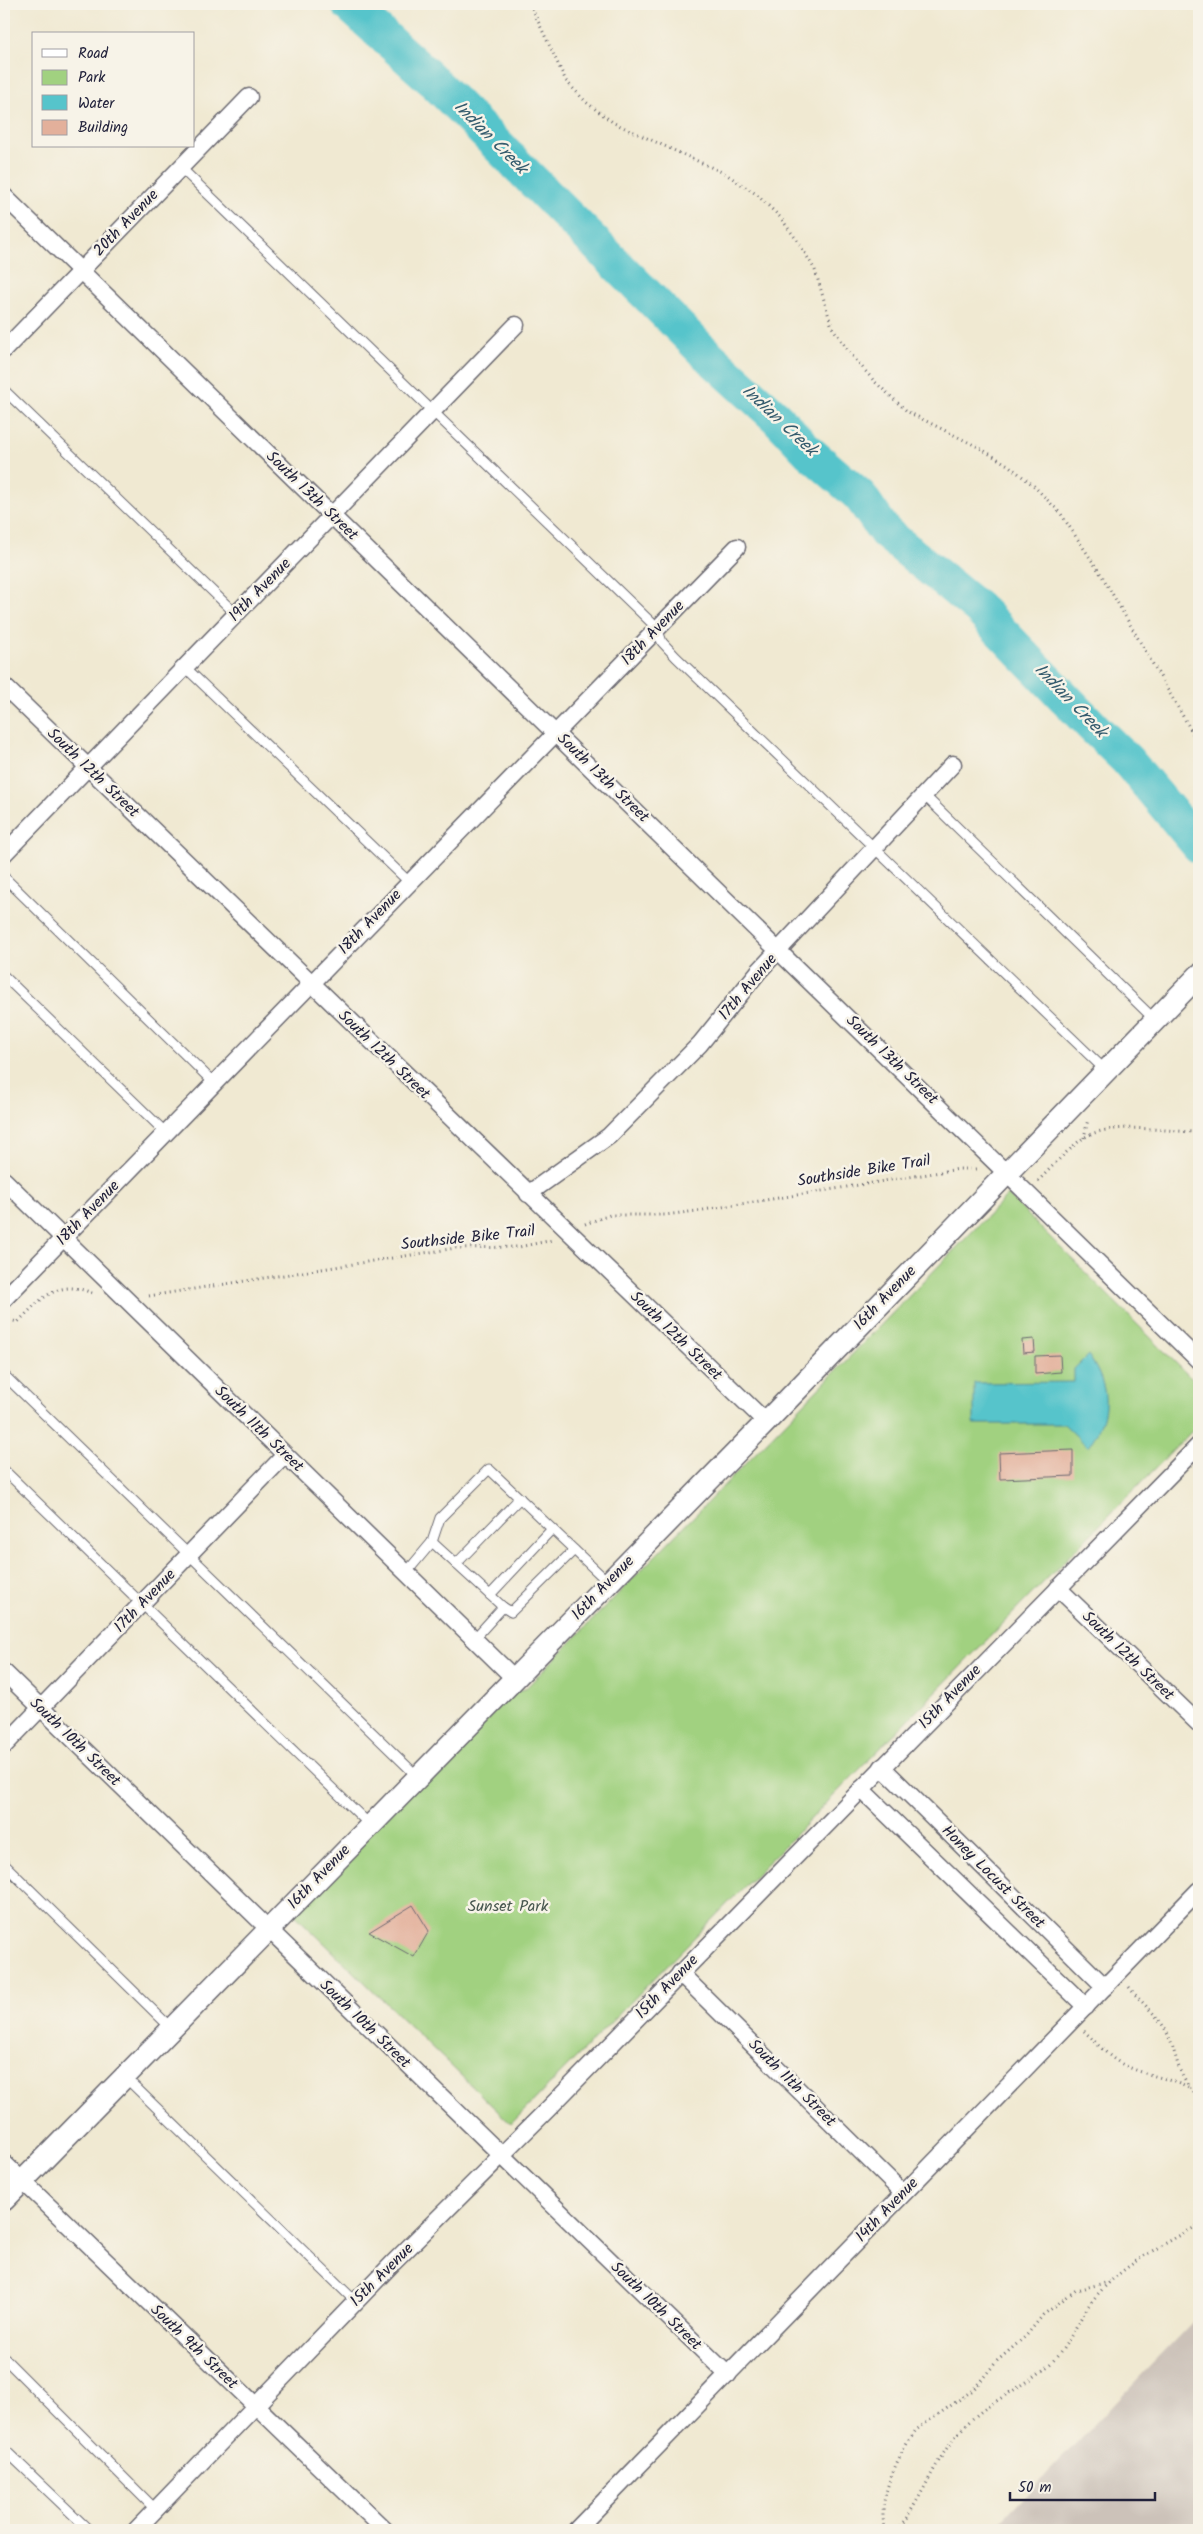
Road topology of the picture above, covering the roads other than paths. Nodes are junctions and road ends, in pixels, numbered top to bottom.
1 (249, 97) dead end
2 (180, 166) junction
3 (4, 196) edge
4 (80, 270) junction
5 (516, 325) dead end
6 (4, 350) edge
7 (4, 390) edge
8 (432, 412) junction
9 (332, 515) junction
10 (737, 546) dead end
11 (236, 614) junction
12 (657, 628) junction
13 (185, 667) junction
14 (4, 686) edge
15 (556, 732) junction
16 (953, 764) dead end
17 (88, 768) junction
18 (924, 795) junction
19 (875, 848) junction
20 (4, 854) edge
21 (4, 877) edge
22 (409, 882) junction
23 (779, 950) junction
24 (1199, 975) edge
25 (4, 976) edge
26 (310, 984) junction
27 (1156, 1020) junction
28 (1106, 1071) junction
29 (214, 1083) junction
30 (166, 1133) junction
31 (1008, 1173) junction
32 (4, 1180) edge
33 (528, 1194) junction
34 (63, 1238) junction
35 (4, 1299) edge
36 (1199, 1361) edge
37 (4, 1375) edge
38 (766, 1422) junction
39 (1199, 1444) edge
40 (285, 1455) junction
41 (4, 1470) edge
42 (520, 1498) junction
43 (552, 1529) junction
44 (432, 1542) junction
45 (574, 1550) junction
46 (190, 1554) junction
47 (456, 1564) junction
48 (406, 1573) junction
49 (608, 1582) junction
50 (1058, 1588) junction
51 (490, 1595) junction
52 (141, 1604) junction
53 (507, 1610) junction
54 (474, 1639) junction
55 (4, 1672) edge
56 (514, 1678) junction
57 (41, 1708) junction
58 (1199, 1724) edge
59 (4, 1746) edge
60 (882, 1767) junction
61 (418, 1777) junction
62 (861, 1789) junction
63 (370, 1826) junction
64 (4, 1864) edge
65 (1199, 1890) edge
66 (268, 1930) junction
67 (680, 1974) junction
68 (1105, 1987) junction
69 (1086, 2007) junction
70 (172, 2028) junction
71 (125, 2076) junction
72 (500, 2156) junction
73 (4, 2162) edge
74 (22, 2181) junction
75 (903, 2193) junction
76 (4, 2200) edge
77 (356, 2302) junction
78 (4, 2358) edge
79 (728, 2375) junction
80 (255, 2406) junction
81 (4, 2449) edge
82 (156, 2510) junction
83 (89, 2530) edge
84 (136, 2530) edge
85 (385, 2530) edge
86 (576, 2530) edge

1 - 2 street, 20th Avenue
2 - 4 street, 20th Avenue
2 - 8 lane
3 - 4 street, South 13th Street
4 - 6 street, 20th Avenue
4 - 9 street, South 13th Street
5 - 8 street, 19th Avenue
7 - 11 lane
8 - 9 street, 19th Avenue
8 - 12 lane
9 - 11 street, 19th Avenue
9 - 15 street, South 13th Street
10 - 12 street, 18th Avenue
11 - 13 street, 19th Avenue
12 - 15 street, 18th Avenue
12 - 19 lane
13 - 17 street, 19th Avenue
13 - 22 lane
14 - 17 street, South 12th Street
15 - 22 street, 18th Avenue
15 - 23 street, South 13th Street
16 - 18 street, 17th Avenue
17 - 20 street, 19th Avenue
17 - 26 street, South 12th Street
18 - 19 street, 17th Avenue
18 - 27 lane
19 - 23 street, 17th Avenue
19 - 28 lane
21 - 29 lane
22 - 26 street, 18th Avenue
23 - 31 street, South 13th Street
23 - 33 street, 17th Avenue
24 - 27 street, 16th Avenue
25 - 30 lane
26 - 29 street, 18th Avenue
26 - 33 street, South 12th Street
27 - 28 street, 16th Avenue
28 - 31 street, 16th Avenue
29 - 30 street, 18th Avenue
30 - 34 street, 18th Avenue
31 - 36 street, South 13th Street
31 - 38 street, 16th Avenue
32 - 34 street, South 11th Street
33 - 38 street, South 12th Street
34 - 35 street, 18th Avenue
34 - 40 street, South 11th Street
37 - 46 lane
38 - 49 street, 16th Avenue
39 - 50 street, 15th Avenue
40 - 46 street, 17th Avenue
40 - 48 street, South 11th Street
41 - 52 lane
42 - 43 lane
42 - 44 lane
42 - 47 lane
43 - 45 lane
43 - 51 lane
44 - 47 lane
44 - 48 lane
45 - 49 lane
45 - 53 lane
46 - 52 street, 17th Avenue
46 - 61 lane
47 - 51 lane
48 - 54 street, South 11th Street
49 - 56 street, 16th Avenue
50 - 58 street, South 12th Street
50 - 60 street, 15th Avenue
51 - 53 lane
52 - 57 street, 17th Avenue
52 - 63 lane
53 - 54 lane
54 - 56 street, South 11th Street
55 - 57 street, South 10th Street
56 - 61 street, 16th Avenue
57 - 59 street, 17th Avenue
57 - 66 street, South 10th Street
60 - 62 street, 15th Avenue
60 - 68 street, Honey Locust Street
61 - 63 street, 16th Avenue
62 - 67 street, 15th Avenue
62 - 69 street, Honey Locust Street
63 - 66 street, 16th Avenue
64 - 70 lane
65 - 68 street, 14th Avenue
66 - 70 street, 16th Avenue
66 - 72 street, South 10th Street
67 - 72 street, 15th Avenue
67 - 75 street, South 11th Street
68 - 69 street, 14th Avenue
69 - 75 street, 14th Avenue
70 - 71 street, 16th Avenue
71 - 74 street, 16th Avenue
71 - 77 lane
72 - 77 street, 15th Avenue
72 - 79 street, South 10th Street
73 - 74 street, South 9th Street
74 - 76 street, 16th Avenue
74 - 80 street, South 9th Street
75 - 79 street, 14th Avenue
77 - 80 street, 15th Avenue
78 - 82 lane
79 - 86 street, 14th Avenue
80 - 82 street, 15th Avenue
80 - 85 street, South 9th Street
81 - 83 lane
82 - 84 street, 15th Avenue

